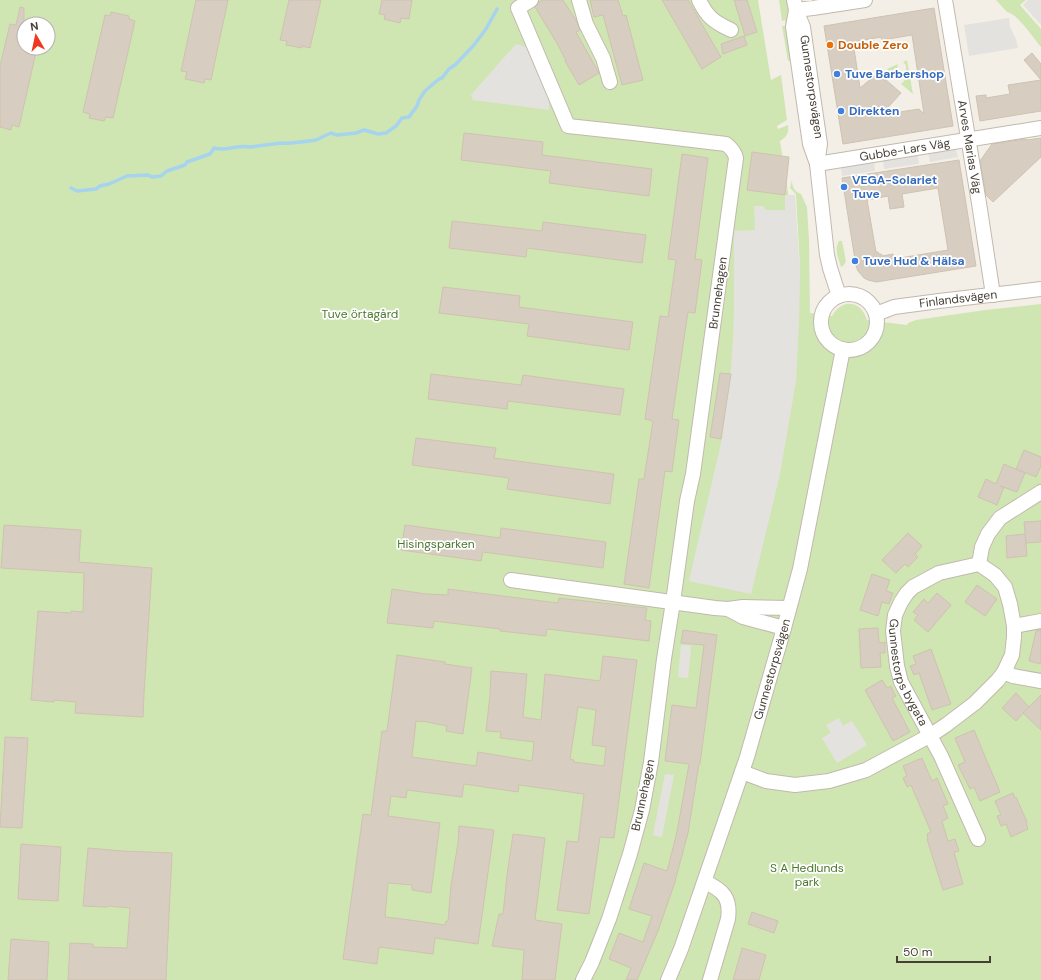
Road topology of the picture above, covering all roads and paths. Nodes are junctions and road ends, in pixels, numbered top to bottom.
1 (531, 0) edge
2 (579, 0) edge
3 (699, 0) edge
4 (865, 0) edge
5 (945, 0) edge
6 (795, 5) edge
7 (731, 30) dead end
8 (610, 82) dead end
9 (1041, 128) edge
10 (968, 139) junction
11 (817, 164) junction
12 (1041, 289) edge
13 (993, 295) junction
14 (839, 296) junction
15 (876, 314) junction
16 (843, 349) junction
17 (1041, 492) edge
18 (979, 564) junction
19 (512, 580) dead end
20 (673, 602) junction
21 (789, 608) junction
22 (728, 609) junction
23 (1041, 621) edge
24 (1014, 626) junction
25 (784, 628) junction
26 (1004, 672) junction
27 (1041, 681) edge
28 (931, 735) junction
29 (742, 772) junction
30 (978, 839) dead end
31 (705, 882) junction
32 (583, 980) edge
33 (668, 980) edge
34 (710, 980) edge

1 - 20 street, Brunnehagen
2 - 8 street
3 - 7 street
4 - 6 street
5 - 10 street, Arves Marias Väg
6 - 11 street, Gunnestorpsvägen
9 - 10 street, Gubbe-Lars Väg
10 - 11 street, Gubbe-Lars Väg
10 - 13 street, Arves Marias Väg
11 - 14 street, Gunnestorpsvägen
12 - 13 street, Finlandsvägen
13 - 15 street, Finlandsvägen
14 - 15 street
14 - 16 street
15 - 16 street
16 - 21 street, Gunnestorpsvägen
17 - 18 street
18 - 24 street, Gunnestorps bygata
18 - 28 street, Gunnestorps bygata
19 - 20 street
20 - 22 street
20 - 32 street, Brunnehagen
21 - 22 street
21 - 25 street, Gunnestorpsvägen
22 - 25 street
23 - 24 street
24 - 26 street, Gunnestorps bygata
25 - 29 street, Gunnestorpsvägen
26 - 27 street
26 - 28 street, Gunnestorps bygata
28 - 29 street, Gunnestorps bygata
28 - 30 street, Gunnestorps bygata
29 - 31 street, Gunnestorpsvägen
31 - 33 street, Gunnestorpsvägen
31 - 34 street

